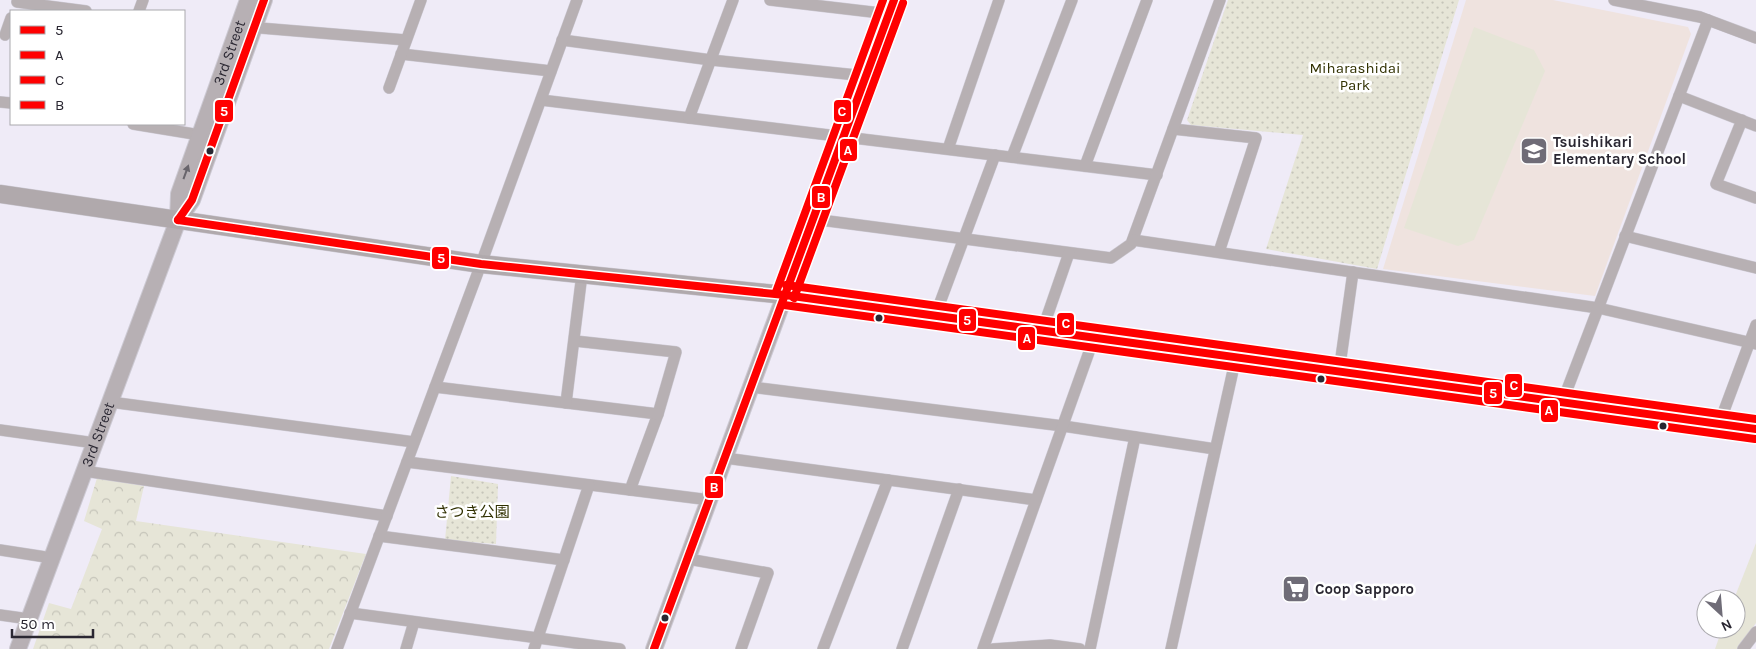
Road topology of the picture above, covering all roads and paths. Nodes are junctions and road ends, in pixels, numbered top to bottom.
1 (248, 0) edge
2 (264, 0) edge
3 (421, 0) edge
4 (577, 0) edge
5 (733, 0) edge
6 (770, 0) edge
7 (999, 0) edge
8 (1072, 0) edge
9 (1147, 0) edge
10 (1216, 1) edge
11 (1620, 1) edge
12 (16, 4) edge
13 (891, 7) edge
14 (76, 10) edge
15 (1708, 20) junction
16 (10, 21) edge
17 (246, 26) junction
18 (5, 35) dead end
19 (1756, 38) edge
20 (406, 40) junction
21 (562, 40) junction
22 (401, 54) junction
23 (711, 60) junction
24 (551, 71) junction
25 (866, 76) junction
26 (389, 88) dead end
27 (1679, 96) junction
28 (541, 100) junction
29 (690, 118) junction
30 (1742, 120) junction
31 (139, 125) edge
32 (1756, 126) edge
33 (1173, 129) junction
34 (200, 135) junction
35 (843, 137) junction
36 (948, 149) junction
37 (995, 155) junction
38 (1012, 157) junction
39 (1084, 166) junction
40 (1156, 175) junction
41 (0, 194) edge
42 (1756, 198) edge
43 (813, 219) junction
44 (178, 220) junction
45 (1626, 236) junction
46 (964, 239) junction
47 (1133, 240) junction
48 (1219, 252) junction
49 (1069, 253) junction
50 (481, 264) junction
51 (1756, 268) edge
52 (1353, 272) junction
53 (582, 274) junction
54 (785, 295) junction
55 (1598, 308) junction
56 (935, 316) junction
57 (1756, 325) edge
58 (1042, 331) junction
59 (1094, 338) junction
60 (575, 341) junction
61 (1753, 343) edge
62 (1236, 358) junction
63 (1339, 372) junction
64 (435, 387) junction
65 (751, 387) junction
66 (110, 402) junction
67 (566, 403) junction
68 (1562, 403) junction
69 (658, 414) junction
70 (1720, 424) junction
71 (1063, 426) junction
72 (0, 430) edge
73 (1756, 430) edge
74 (1135, 437) junction
75 (414, 442) junction
76 (95, 443) junction
77 (1215, 449) junction
78 (725, 458) junction
79 (407, 462) junction
80 (84, 471) junction
81 (888, 480) junction
82 (589, 485) junction
83 (959, 489) junction
84 (630, 490) junction
85 (710, 500) junction
86 (1036, 500) junction
87 (386, 516) junction
88 (379, 536) junction
89 (0, 550) edge
90 (52, 558) junction
91 (688, 559) junction
92 (564, 560) junction
93 (350, 613) junction
94 (0, 615) edge
95 (29, 619) junction
96 (414, 622) junction
97 (1756, 632) edge
98 (536, 644) edge
99 (18, 649) edge
100 (337, 649) edge
101 (406, 649) edge
102 (620, 649) edge
103 (654, 649) edge
104 (741, 649) edge
105 (823, 649) edge
106 (902, 649) edge
107 (984, 649) edge
108 (993, 649) edge
109 (1080, 649) edge
110 (1090, 649) edge
111 (1171, 649) edge
112 (1743, 649) edge

1 - 17 street, 3rd Street
2 - 17 street, 3rd Street
3 - 20 street
4 - 21 street
5 - 23 street
6 - 13 street
7 - 36 street
8 - 38 street
9 - 39 street
10 - 33 street
11 - 15 street
12 - 14 street
13 - 25 street
15 - 19 street
15 - 27 street
16 - 18 street
17 - 20 street
17 - 34 street, 3rd Street
17 - 44 street, 3rd Street
20 - 22 street
21 - 23 street
21 - 24 street
22 - 24 street
22 - 26 street
23 - 25 street
23 - 29 street
24 - 28 street
25 - 35 street
27 - 30 street
27 - 45 street
28 - 29 street
28 - 50 street
29 - 35 street
30 - 32 street
30 - 42 street
31 - 34 street
33 - 40 street
33 - 48 street
44 -> 34 street, 3rd Street
35 - 36 street
35 - 43 street
36 - 37 street
37 - 38 street
37 - 46 street
38 - 39 street
39 - 40 street
40 - 47 street
41 - 44 main road
43 - 46 street
43 - 54 street
44 - 50 main road
44 - 66 street, 3rd Street
45 - 51 street
45 - 55 street
46 - 49 street
46 - 56 street
47 - 48 street
47 - 49 street
48 - 52 street
49 - 58 street
50 - 53 main road
50 - 64 street
52 - 55 street
52 - 63 street
53 - 54 main road
53 - 60 street
54 - 56 main road
54 - 65 street
55 - 61 street
55 - 68 street
56 - 58 main road
57 - 61 street
58 - 59 main road
59 - 62 main road
59 - 71 street
60 - 67 street
60 - 69 street
61 - 70 street
62 - 63 main road
62 - 77 street
63 - 68 main road
64 - 67 street
64 - 75 street
65 - 71 street
65 - 78 street
66 - 75 street
66 - 76 street, 3rd Street
67 - 69 street
68 - 70 main road
69 - 84 street
70 - 73 main road
71 - 74 street
71 - 86 street
72 - 76 street
74 - 77 street
74 - 110 street
75 - 79 street
76 - 80 street, 3rd Street
77 - 111 street
78 - 81 street
78 - 85 street
79 - 82 street
79 - 87 street
80 - 87 street
80 - 90 street, 3rd Street
81 - 83 street
81 - 105 street
82 - 84 street
82 - 92 street
83 - 86 street
83 - 106 street
84 - 85 street
85 - 91 street
86 - 107 street
87 - 88 street
88 - 92 street
88 - 93 street
89 - 90 street
90 - 95 street, 3rd Street
91 - 103 street
91 - 104 street
92 - 98 street
93 - 96 street
93 - 100 street
94 - 95 street
95 - 99 street, 3rd Street
96 - 98 street
96 - 101 street
97 - 112 street
98 - 102 street
108 - 109 street

